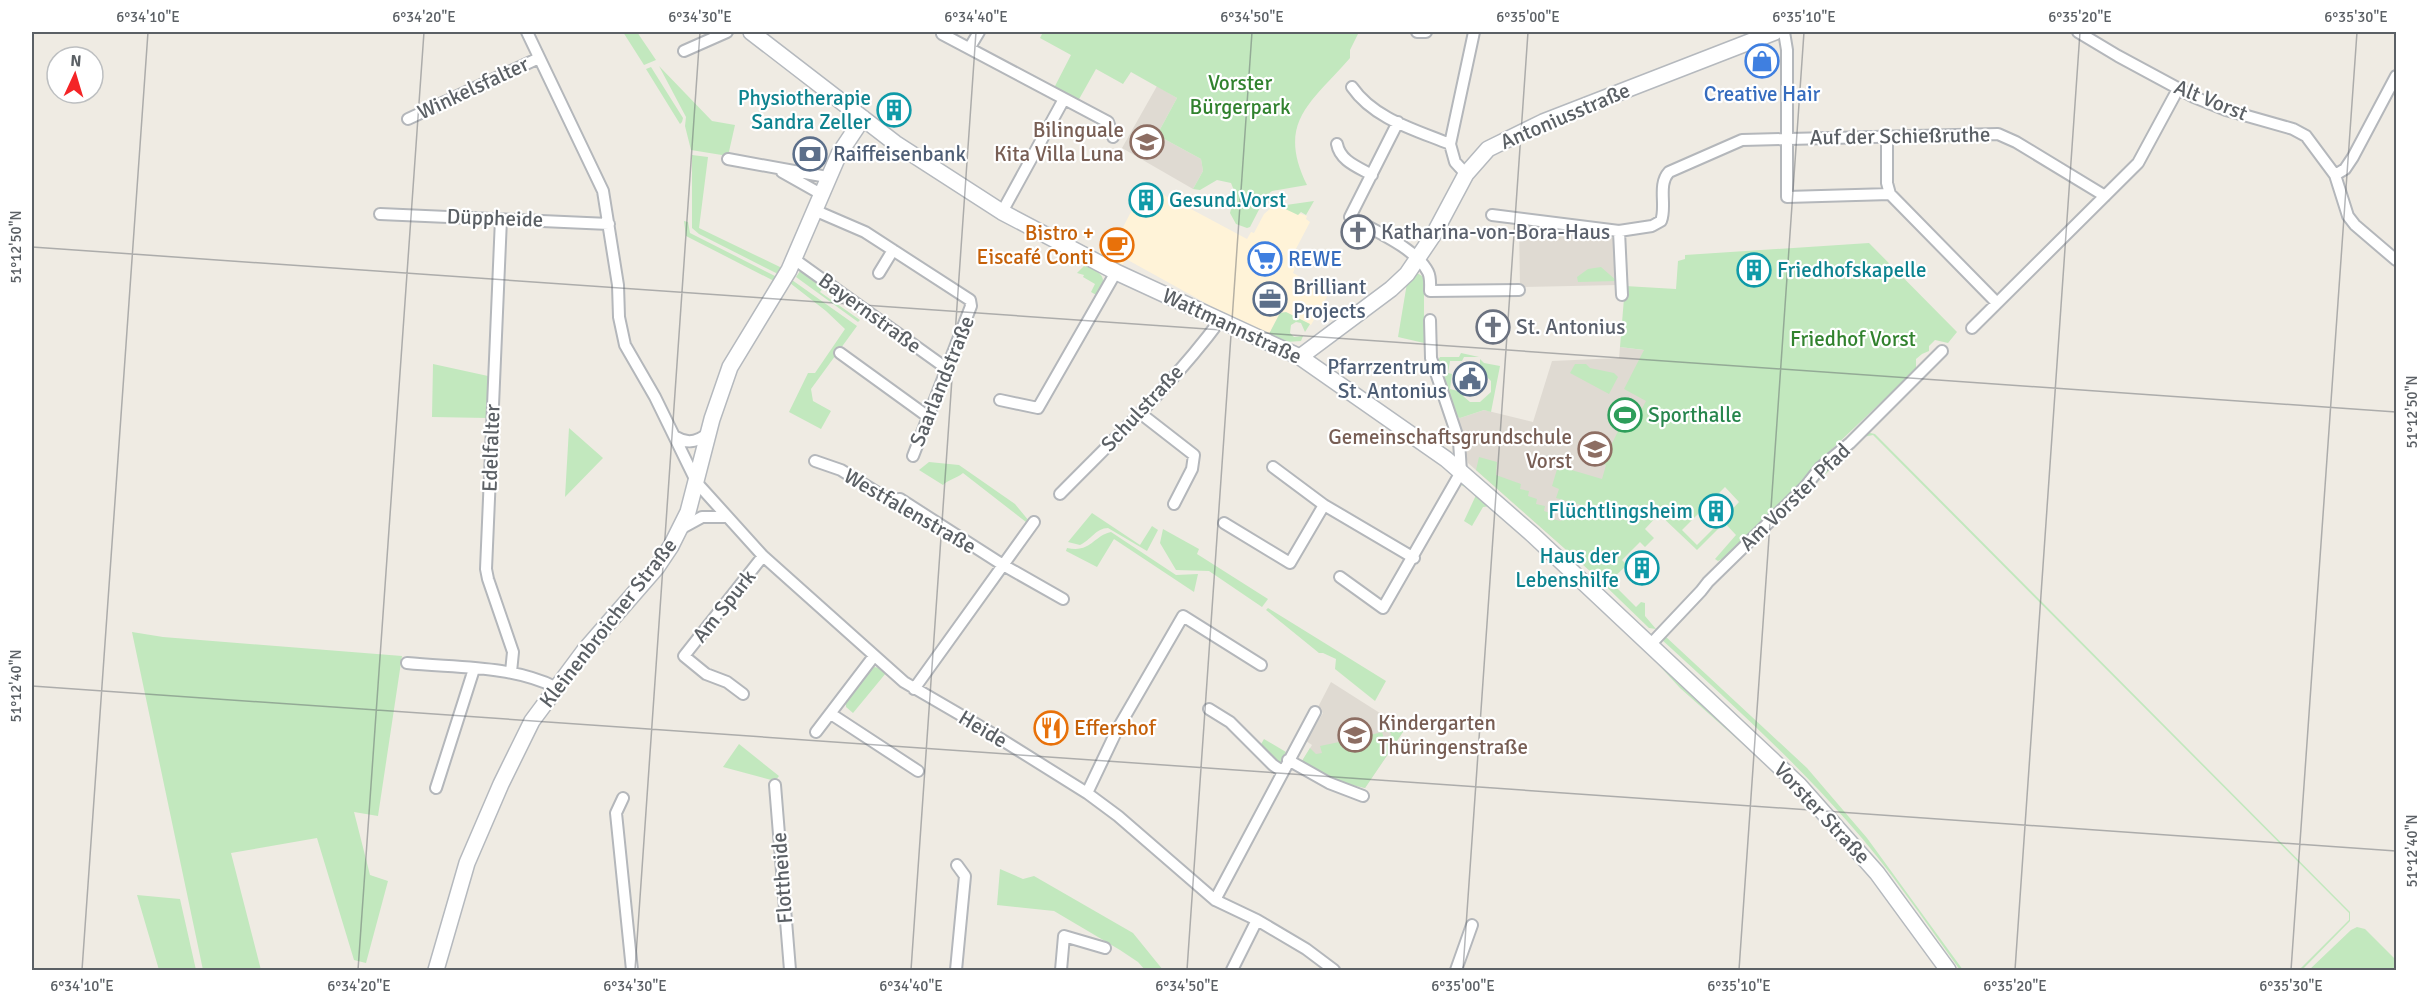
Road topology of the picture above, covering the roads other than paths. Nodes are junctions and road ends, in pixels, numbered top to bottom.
1 (527, 32) edge
2 (727, 32) edge
3 (751, 32) edge
4 (979, 32) edge
5 (1417, 32) edge
6 (1426, 32) edge
7 (1474, 32) edge
8 (1775, 32) edge
9 (1784, 32) edge
10 (2078, 32) edge
11 (942, 34) dead end
12 (970, 47) junction
13 (684, 51) dead end
14 (539, 58) junction
15 (2397, 76) edge
16 (1352, 87) dead end
17 (2178, 89) junction
18 (1064, 99) junction
19 (863, 118) junction
20 (408, 119) dead end
21 (1398, 122) junction
22 (1113, 136) dead end
23 (1887, 136) junction
24 (1787, 137) junction
25 (1337, 144) dead end
26 (1450, 144) junction
27 (728, 159) dead end
28 (774, 167) junction
29 (1466, 174) junction
30 (1372, 175) junction
31 (2335, 175) junction
32 (827, 177) junction
33 (821, 194) junction
34 (1890, 194) junction
35 (2105, 196) junction
36 (814, 210) junction
37 (1002, 212) junction
38 (380, 213) dead end
39 (1492, 215) dead end
40 (501, 219) junction
41 (609, 224) junction
42 (1619, 231) junction
43 (893, 250) junction
44 (794, 259) junction
45 (1418, 260) junction
46 (2397, 260) edge
47 (1116, 272) junction
48 (879, 273) dead end
49 (1519, 290) dead end
50 (1622, 295) dead end
51 (1997, 303) junction
52 (1221, 319) junction
53 (1430, 320) dead end
54 (1972, 328) dead end
55 (1942, 351) dead end
56 (840, 353) dead end
57 (1300, 357) junction
58 (946, 368) junction
59 (1000, 400) dead end
60 (1140, 413) junction
61 (927, 416) junction
62 (708, 433) junction
63 (675, 437) junction
64 (912, 456) dead end
65 (815, 462) dead end
66 (1273, 467) dead end
67 (1461, 472) junction
68 (697, 483) junction
69 (1060, 494) dead end
70 (1174, 504) dead end
71 (1324, 506) junction
72 (726, 517) junction
73 (1034, 522) dead end
74 (1224, 524) dead end
75 (680, 529) junction
76 (763, 556) junction
77 (1414, 558) junction
78 (1003, 566) junction
79 (1340, 577) dead end
80 (1063, 599) dead end
81 (1650, 645) junction
82 (874, 656) junction
83 (407, 663) dead end
84 (1260, 665) dead end
85 (474, 669) junction
86 (1678, 671) joint
87 (511, 672) junction
88 (555, 687) junction
89 (914, 688) junction
90 (743, 694) dead end
91 (1209, 709) dead end
92 (1315, 712) dead end
93 (831, 714) junction
94 (816, 732) dead end
95 (1288, 760) junction
96 (918, 771) dead end
97 (1282, 771) junction
98 (775, 785) dead end
99 (436, 788) dead end
100 (1087, 793) junction
101 (1364, 796) dead end
102 (623, 798) dead end
103 (957, 865) dead end
104 (1215, 900) junction
105 (1257, 920) junction
106 (1472, 925) dead end
107 (1105, 948) dead end
108 (436, 970) edge
109 (632, 970) edge
110 (790, 970) edge
111 (956, 970) edge
112 (1061, 970) edge
113 (1232, 970) edge
114 (1334, 970) edge
115 (1456, 970) edge
116 (1948, 970) edge

1 - 14 street, Heide
2 - 13 street
3 - 19 street, Wattmannstraße
4 - 12 street
5 - 6 street
7 - 26 street
8 - 29 street, Antoniusstraße
9 - 24 street
10 - 17 street, Alt Vorst
11 - 12 street
12 - 18 street
14 - 20 street, Winkelsfalter
14 - 41 street, Heide
15 - 31 street
16 - 21 street
17 - 31 street, Alt Vorst
17 - 35 street
18 - 22 street
18 - 37 street
19 - 32 street, Kleinenbroicher Straße
19 - 37 street, Wattmannstraße
21 - 26 street
21 - 30 street
23 - 24 street, Auf der Schießruthe
23 - 34 street
23 - 35 street, Auf der Schießruthe
24 - 34 street
24 - 42 street, Auf der Schießruthe
25 - 30 street
26 - 29 street
27 - 28 street
28 - 32 street
28 - 33 street
29 - 45 street, Antoniusstraße
30 - 45 street
31 - 46 street, Alt Vorst
32 - 33 street, Kleinenbroicher Straße
33 - 36 street, Kleinenbroicher Straße
34 - 51 street
35 - 51 street
36 - 43 street
36 - 44 street, Kleinenbroicher Straße
37 - 47 street, Wattmannstraße
38 - 40 street, Düppheide
39 - 42 street
40 - 41 street, Düppheide
40 - 87 street, Edelfalter
41 - 63 street, Heide
42 - 50 street
43 - 48 street
43 - 58 street, Saarlandstraße
44 - 58 street, Bayernstraße
44 - 62 street, Kleinenbroicher Straße
45 - 49 street
45 - 57 street, Antoniusstraße
47 - 52 street, Wattmannstraße
47 - 59 street
51 - 54 street
52 - 57 street, Wattmannstraße
52 - 60 street, Schulstraße
53 - 67 street
55 - 81 street, Am Vorster Pfad
56 - 61 street
57 - 67 street, Wattmannstraße
58 - 61 street, Saarlandstraße
60 - 69 street, Schulstraße
60 - 70 street
61 - 64 street, Saarlandstraße
62 - 63 street
62 - 68 street, Kleinenbroicher Straße
63 - 68 street, Heide
65 - 78 street, Westfalenstraße
66 - 71 street
67 - 77 street
67 - 81 street, Wattmannstraße
68 - 72 street, Heide
68 - 75 street, Kleinenbroicher Straße
71 - 74 street
71 - 77 street
72 - 75 street
72 - 76 street, Heide
73 - 78 street
75 - 88 street, Kleinenbroicher Straße
76 - 82 street, Heide
76 - 90 street, Am Spurk
77 - 79 street
78 - 80 street, Westfalenstraße
78 - 89 street
81 - 86 street, Wattmannstraße
82 - 89 street, Heide
82 - 93 street
83 - 85 street
84 - 100 street
85 - 87 street
85 - 99 street
86 - 116 street, Vorster Straße
87 - 88 street
88 - 108 street, Kleinenbroicher Straße
89 - 100 street, Heide
91 - 97 street
92 - 95 street
93 - 94 street
93 - 96 street
95 - 97 street
95 - 101 street
97 - 104 street
98 - 110 street, Flottheide
100 - 104 street, Heide
102 - 109 street
103 - 111 street
104 - 105 street, Heide
105 - 113 street
105 - 114 street, Heide
106 - 115 street
107 - 112 street

